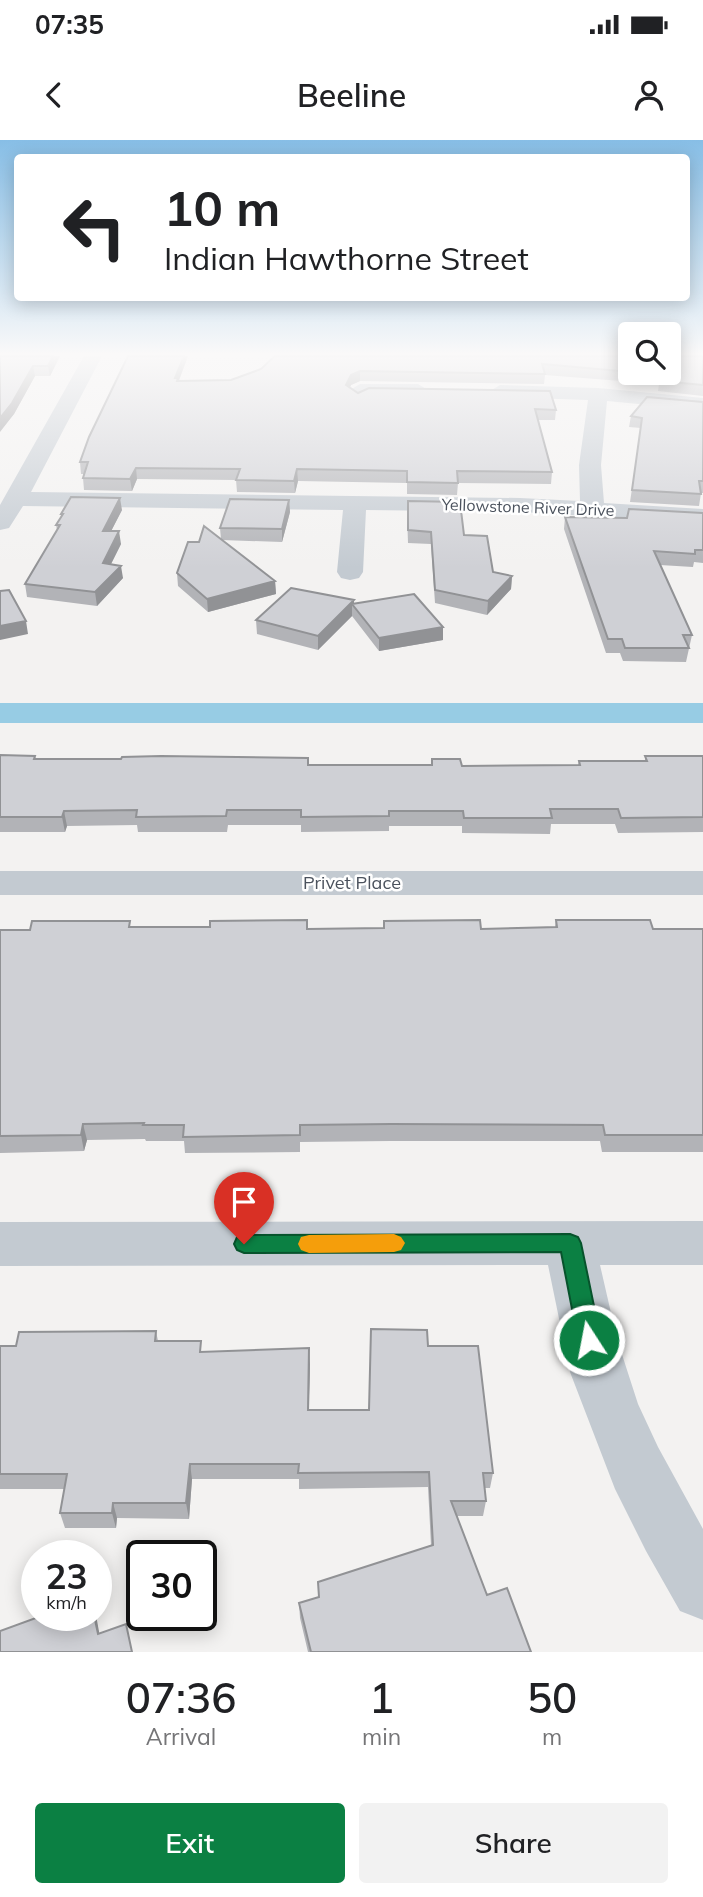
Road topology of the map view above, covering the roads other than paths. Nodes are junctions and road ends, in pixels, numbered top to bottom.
1 (55, 427) edge
2 (594, 427) edge
3 (16, 499) junction
4 (355, 503) junction
5 (592, 508) junction
6 (703, 516) edge
7 (0, 523) edge
8 (350, 572) dead end
9 (0, 883) edge
10 (703, 883) edge
11 (570, 1243) junction
12 (703, 1243) edge
13 (0, 1244) edge
14 (703, 1588) edge

1 - 3 street
2 - 5 street
3 - 4 street, Yellowstone River Drive
3 - 7 street
4 - 5 street, Yellowstone River Drive
4 - 8 street
5 - 6 street, Yellowstone River Drive
9 - 10 street, Privet Place
11 - 12 street
11 - 13 street
11 - 14 street

